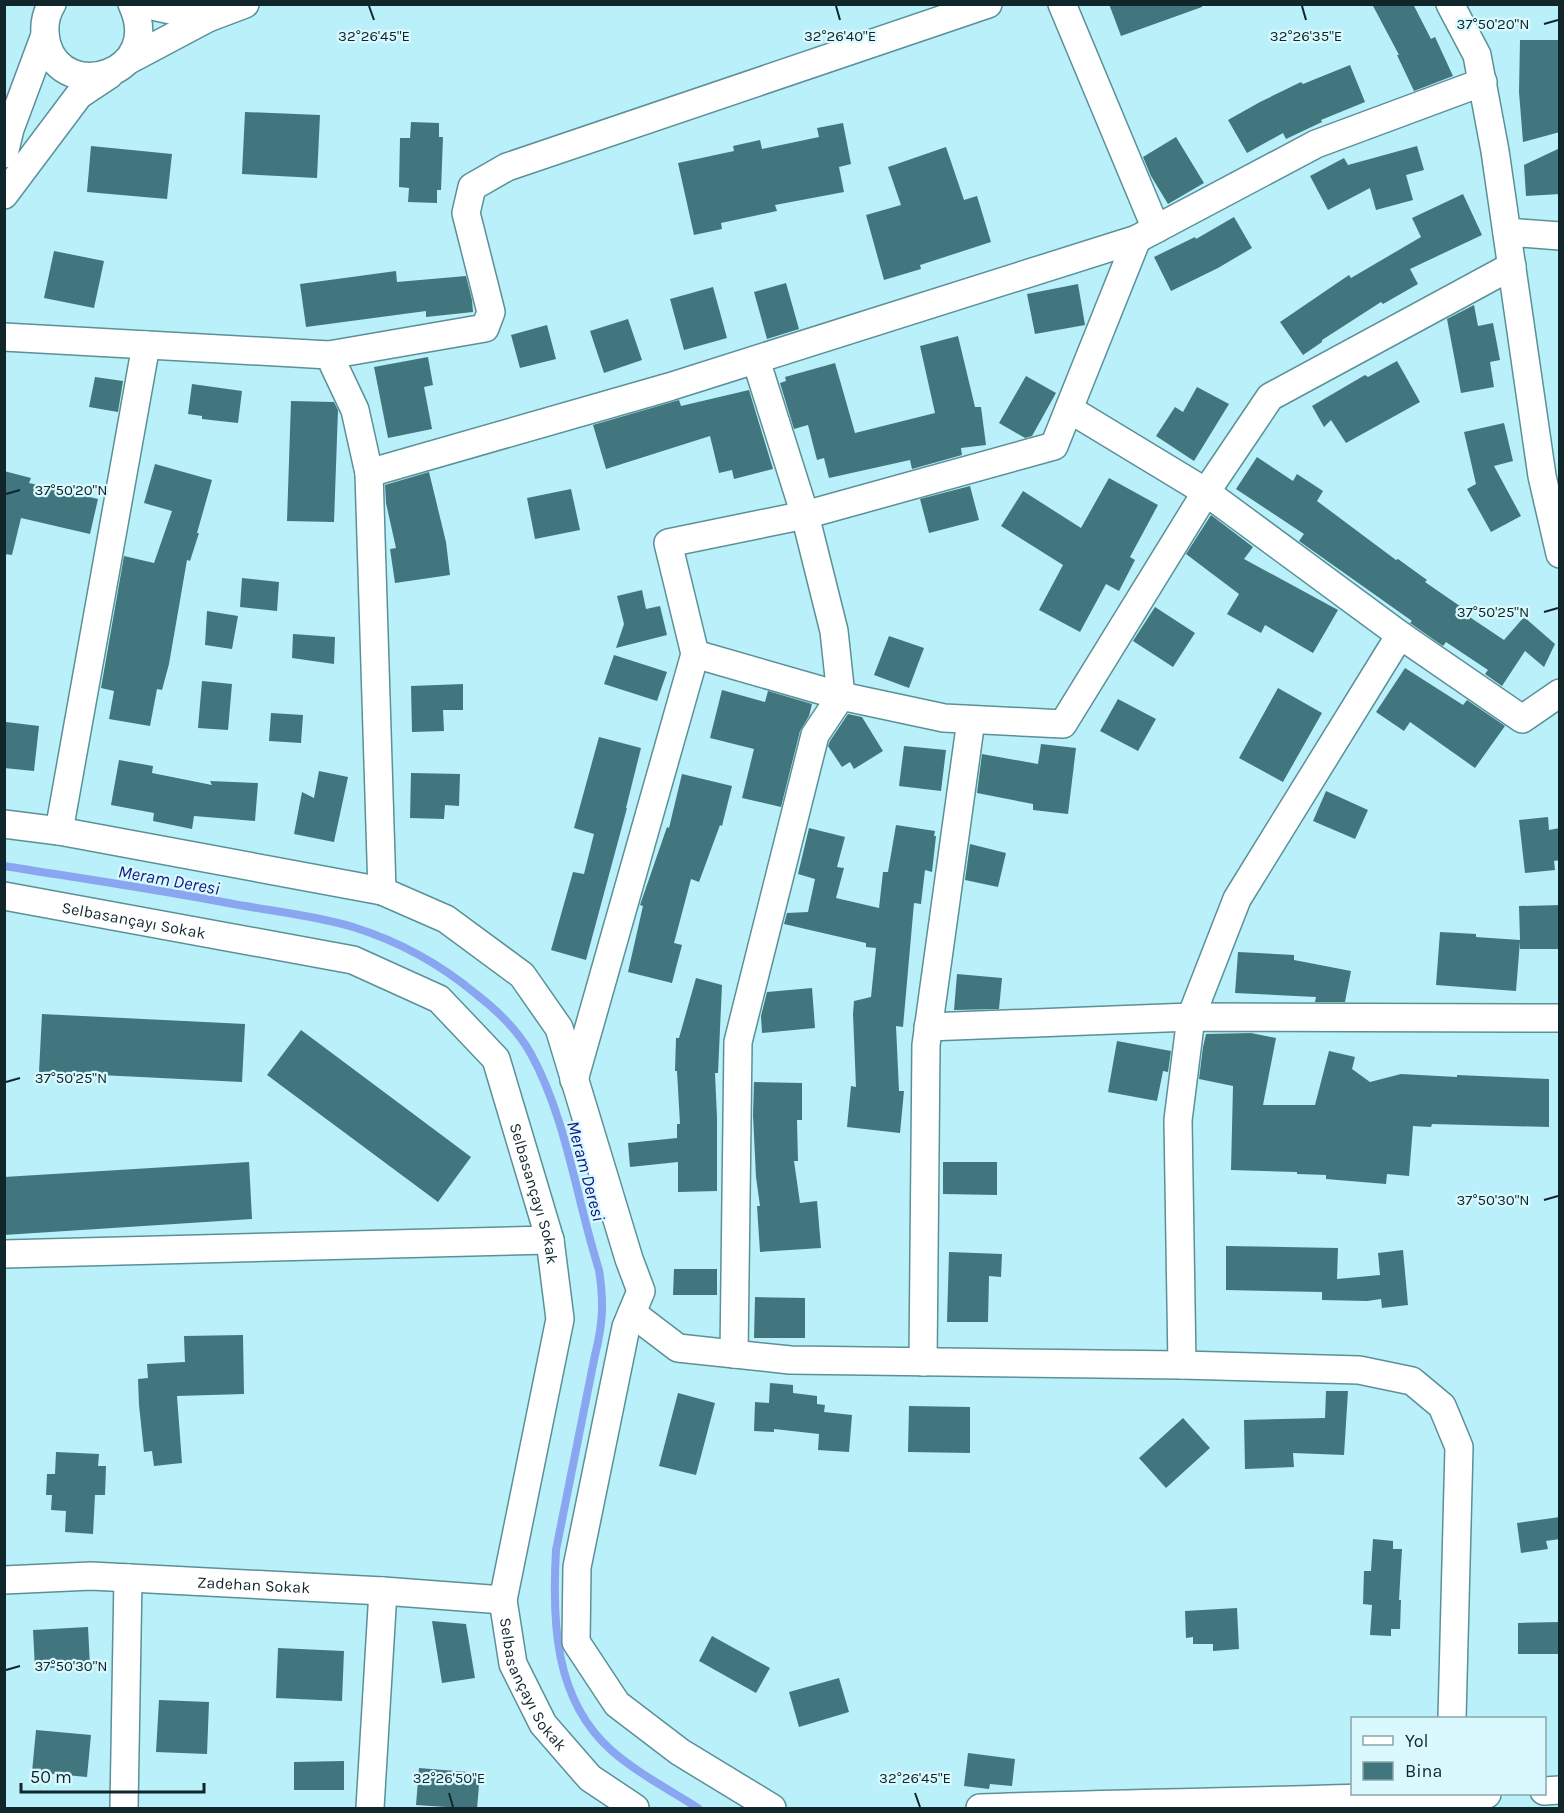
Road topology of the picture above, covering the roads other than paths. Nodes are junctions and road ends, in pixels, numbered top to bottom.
1 (132, 4) edge
2 (143, 4) edge
3 (245, 4) edge
4 (988, 4) edge
5 (1062, 4) edge
6 (1450, 4) edge
7 (50, 5) edge
8 (930, 14) edge
9 (208, 18) junction
10 (45, 35) junction
11 (121, 66) junction
12 (1483, 82) junction
13 (4, 154) edge
14 (4, 195) edge
15 (1507, 232) junction
16 (1147, 234) junction
17 (1560, 236) edge
18 (1512, 266) junction
19 (4, 337) edge
20 (146, 345) junction
21 (329, 355) junction
22 (756, 360) junction
23 (1069, 409) junction
24 (369, 473) junction
25 (1551, 478) edge
26 (1206, 492) junction
27 (805, 515) junction
28 (1560, 554) edge
29 (1400, 635) junction
30 (695, 654) junction
31 (1560, 693) edge
32 (841, 696) junction
33 (971, 720) junction
34 (4, 824) edge
35 (59, 831) junction
36 (382, 891) junction
37 (4, 896) edge
38 (1191, 1017) junction
39 (1560, 1018) edge
40 (928, 1027) junction
41 (574, 1080) junction
42 (550, 1240) junction
43 (4, 1254) edge
44 (632, 1313) junction
45 (734, 1354) junction
46 (924, 1362) junction
47 (1182, 1365) junction
48 (128, 1578) junction
49 (4, 1581) edge
50 (382, 1591) junction
51 (503, 1600) junction
52 (1452, 1717) edge
53 (1479, 1795) edge
54 (1450, 1799) edge
55 (1191, 1805) edge
56 (124, 1809) edge
57 (370, 1809) edge
58 (635, 1809) edge
59 (772, 1809) edge
60 (980, 1809) edge

1 - 11 street
2 - 9 street
3 - 9 street
4 - 8 street
5 - 16 street
6 - 12 street
7 - 10 street
8 - 21 street
9 - 11 street
10 - 11 street
10 - 13 street
11 - 14 street
12 - 15 street
12 - 16 street
15 - 17 street
15 - 18 street
16 - 22 street
16 - 23 street
18 - 25 street
18 - 26 street
19 - 20 street
20 - 21 street
20 - 35 street
21 - 24 street
22 - 24 street
22 - 27 street
23 - 26 street
23 - 27 street
24 - 36 street
25 - 28 street
26 - 29 street
26 - 33 street
27 - 30 street
27 - 32 street
29 - 31 street
29 - 38 street
30 - 32 street
30 - 41 street
32 - 33 street
32 - 45 street
33 - 40 street
34 - 35 street
35 - 36 street
36 - 41 street
37 - 42 street, Selbasançayı Sokak
38 - 39 street
38 - 40 street
38 - 47 street
40 - 46 street
41 - 44 street
42 - 43 street
42 - 51 street, Selbasançayı Sokak
44 - 45 street
44 - 59 street
45 - 46 street
46 - 47 street
47 - 52 street
48 - 49 street, Zadehan Sokak
48 - 50 street, Zadehan Sokak
48 - 56 street
50 - 51 street, Zadehan Sokak
50 - 57 street
51 - 58 street, Selbasançayı Sokak
53 - 54 street
54 - 55 street
55 - 60 street

